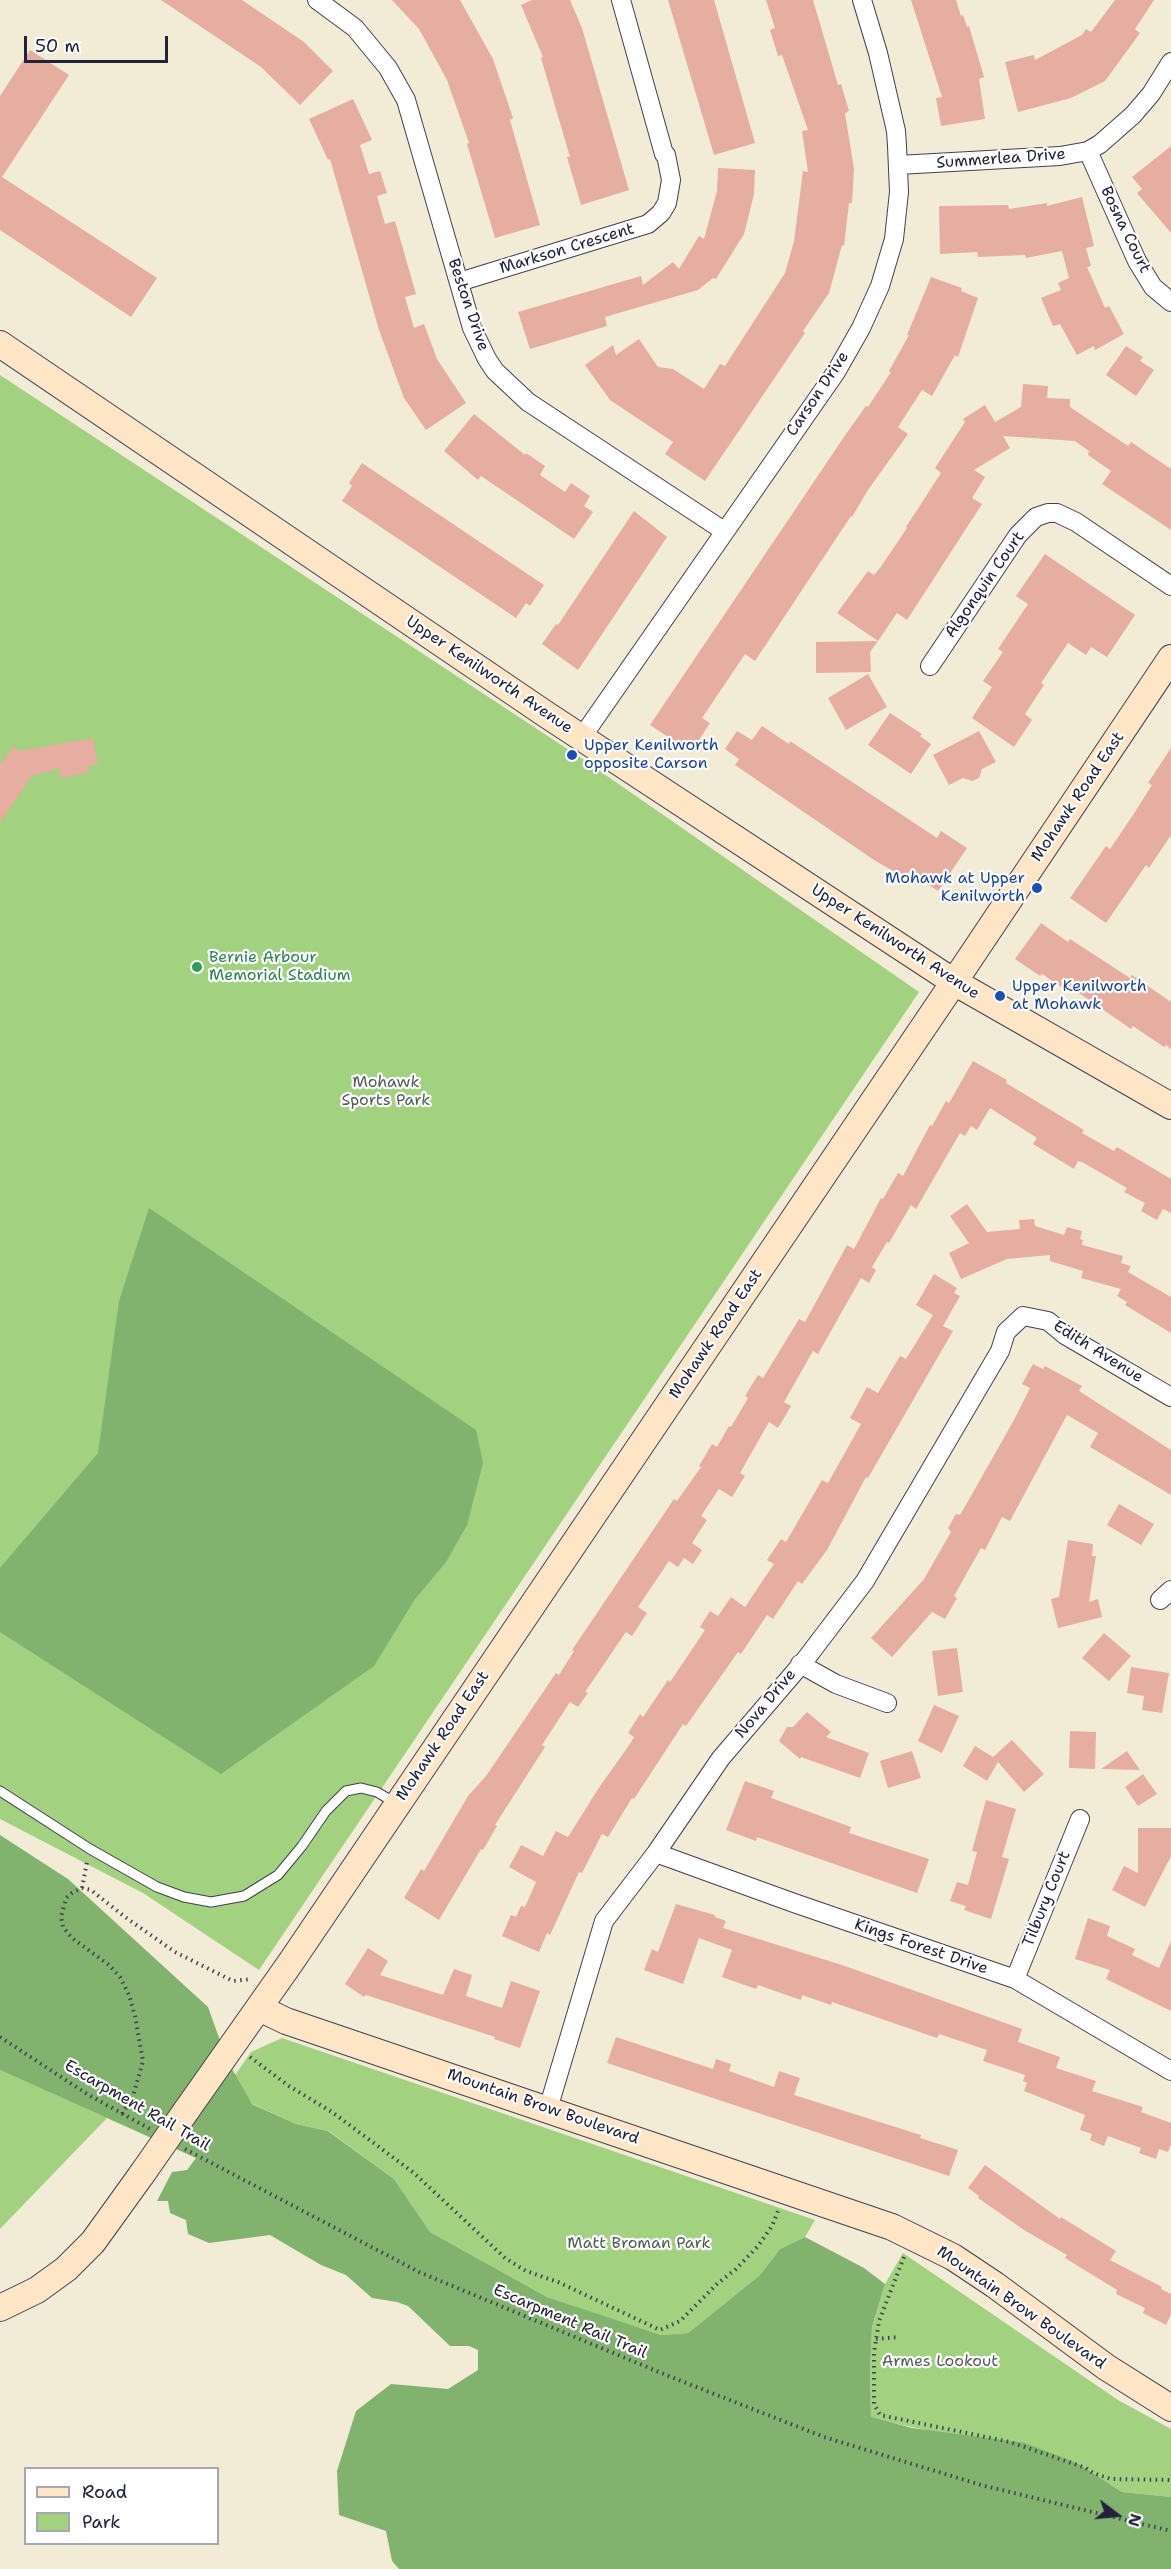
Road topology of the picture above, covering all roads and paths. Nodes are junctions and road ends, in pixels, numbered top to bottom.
1 (317, 0) edge
2 (621, 0) edge
3 (862, 0) edge
4 (1171, 62) edge
5 (1088, 151) junction
6 (898, 165) junction
7 (459, 282) junction
8 (1171, 302) edge
9 (0, 344) edge
10 (724, 531) junction
11 (1171, 586) edge
12 (1171, 658) edge
13 (930, 666) dead end
14 (582, 737) junction
15 (954, 982) junction
16 (1171, 1106) edge
17 (1023, 1316) joint
18 (1171, 1396) edge
19 (800, 1664) junction
20 (887, 1703) dead end
21 (0, 1791) edge
22 (397, 1804) junction
23 (1080, 1819) dead end
24 (90, 1849) junction
25 (656, 1853) junction
26 (82, 1888) junction
27 (256, 1978) dead end
28 (1015, 1979) junction
29 (259, 2008) junction
30 (0, 2037) edge
31 (247, 2055) dead end
32 (1171, 2071) edge
33 (548, 2109) junction
34 (122, 2114) junction
35 (151, 2130) dead end
36 (180, 2146) dead end
37 (778, 2210) dead end
38 (904, 2257) dead end
39 (0, 2308) edge
40 (898, 2337) dead end
41 (876, 2339) junction
42 (1171, 2408) edge
43 (1171, 2480) edge
44 (1171, 2531) edge

1 - 7 street, Beston Drive
2 - 7 street, Markson Crescent
3 - 6 street, Carson Drive
4 - 5 street, Summerlea Drive
5 - 6 street, Summerlea Drive
5 - 8 street, Bosna Court
6 - 10 street, Carson Drive
7 - 10 street, Beston Drive
9 - 14 main road, Upper Kenilworth Avenue
10 - 14 street, Carson Drive
11 - 13 street, Algonquin Court
12 - 15 main road, Mohawk Road East
14 - 15 main road, Upper Kenilworth Avenue
15 - 16 main road, Upper Kenilworth Avenue
15 - 22 main road, Mohawk Road East
17 - 18 street, Edith Avenue
17 - 19 street, Nova Drive
19 - 20 street
19 - 25 street, Nova Drive
21 - 24 lane
22 - 24 lane
22 - 29 main road, Mohawk Road East
23 - 28 street, Tilbury Court
24 - 26 path
25 - 28 street, Kings Forest Drive
25 - 33 street, Nova Drive
26 - 27 path
26 - 34 path
28 - 32 street, Kings Forest Drive
29 - 33 main road, Mountain Brow Boulevard
29 - 39 main road, bridge
30 - 34 path, Escarpment Rail Trail
31 - 37 path
33 - 42 main road, Mountain Brow Boulevard
34 - 35 path, Escarpment Rail Trail
36 - 44 path, Escarpment Rail Trail
38 - 41 path
40 - 41 path
41 - 43 path

